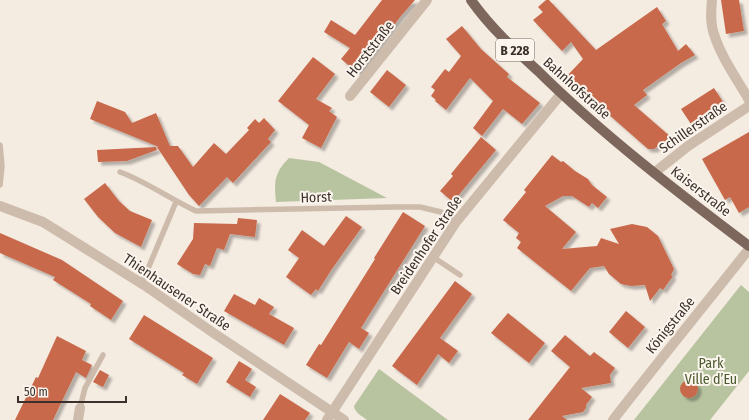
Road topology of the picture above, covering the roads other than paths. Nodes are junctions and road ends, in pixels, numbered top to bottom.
1 (427, 0) edge
2 (712, 0) edge
3 (469, 1) edge
4 (561, 94) junction
5 (350, 96) dead end
6 (749, 100) edge
7 (749, 106) edge
8 (0, 145) edge
9 (120, 172) dead end
10 (654, 173) junction
11 (0, 185) edge
12 (176, 202) junction
13 (0, 206) edge
14 (456, 222) junction
15 (749, 247) edge
16 (433, 257) junction
17 (460, 275) dead end
18 (142, 283) junction
19 (103, 355) dead end
20 (80, 408) joint
21 (329, 416) edge
22 (78, 420) edge
23 (344, 420) edge
24 (613, 420) edge

1 - 5 street, Horststraße
2 - 6 street
3 - 4 main road, Bahnhofstraße / B 228
4 - 10 main road, Bahnhofstraße / B 228
4 - 14 street, Breidenhofer Straße
7 - 10 street, Schillerstraße
8 - 11 lane
9 - 12 lane, Horst
10 - 15 main road, Kaiserstraße / B 228
12 - 14 lane, Horst
12 - 18 lane
13 - 18 street, Thienhausener Straße
14 - 16 street, Breidenhofer Straße
15 - 24 street, Königstraße
16 - 17 lane
16 - 21 street, Breidenhofer Straße
18 - 21 street, Thienhausener Straße
19 - 20 lane
20 - 22 street
21 - 23 street, Thienhausener Straße

